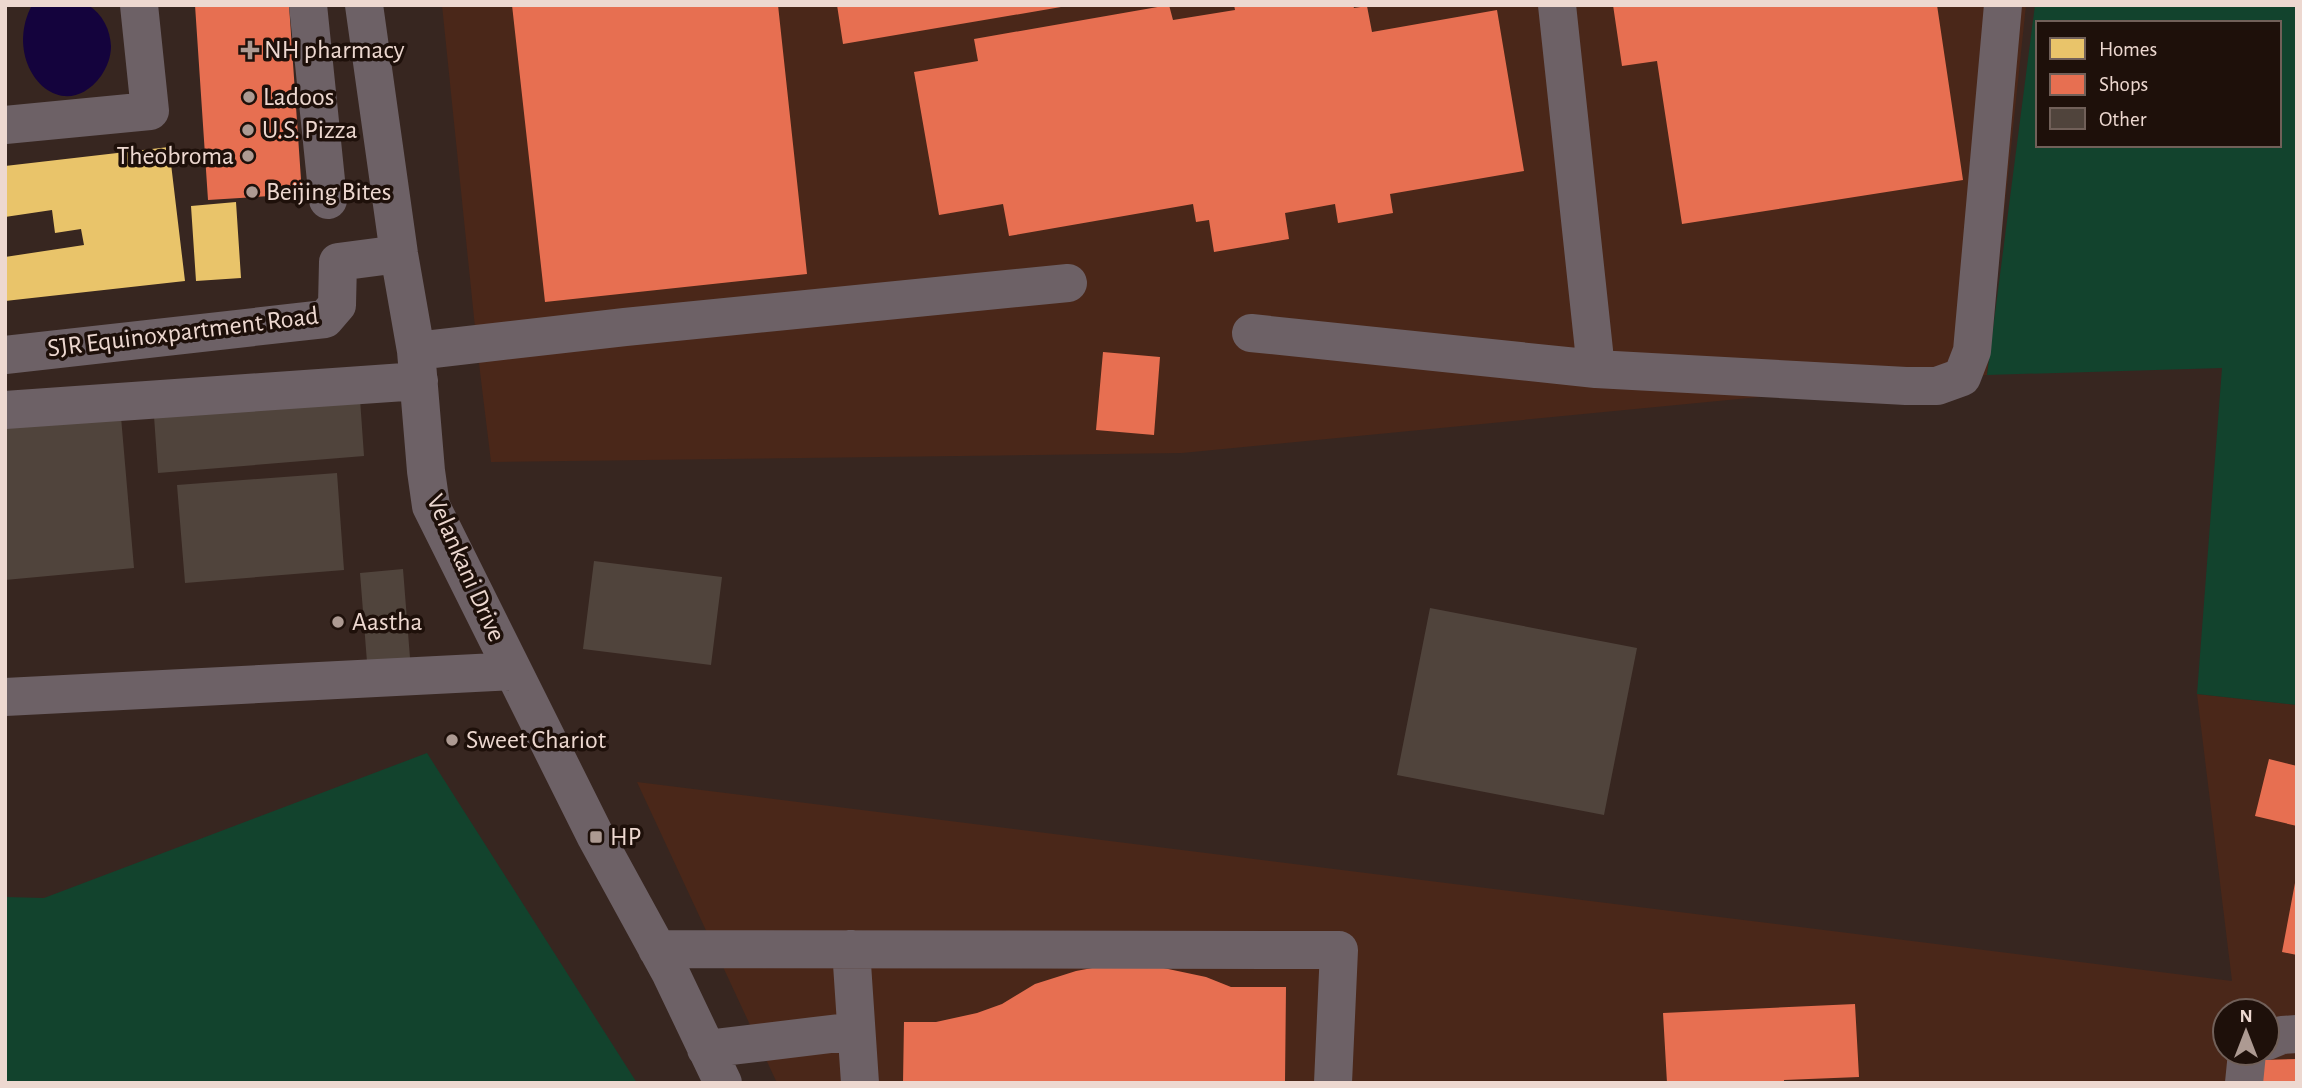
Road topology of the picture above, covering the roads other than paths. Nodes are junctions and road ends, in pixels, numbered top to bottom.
1 (139, 5) edge
2 (308, 5) edge
3 (364, 5) edge
4 (1557, 5) edge
5 (2003, 5) edge
6 (5, 125) edge
7 (385, 145) junction
8 (324, 151) junction
9 (328, 200) dead end
10 (399, 254) junction
11 (1068, 283) dead end
12 (1251, 333) dead end
13 (5, 355) edge
14 (418, 366) junction
15 (1596, 369) junction
16 (5, 410) edge
17 (513, 671) junction
18 (5, 697) edge
19 (657, 949) junction
20 (851, 949) junction
21 (856, 1031) junction
22 (706, 1049) junction
23 (723, 1083) edge
24 (860, 1083) edge
25 (1333, 1083) edge

1 - 6 street
2 - 8 street
3 - 7 street, Velankani Drive
4 - 15 street
5 - 15 street
7 - 8 street
7 - 10 street, Velankani Drive
8 - 9 street
10 - 13 street, SJR Equinoxpartment Road
10 - 14 street, Velankani Drive
11 - 14 street
12 - 15 street
14 - 16 street
14 - 17 street, Velankani Drive
17 - 18 street
17 - 19 street, Velankani Drive
19 - 20 street
19 - 22 street, Velankani Drive
20 - 21 street
20 - 25 street
21 - 22 street
21 - 24 street
22 - 23 street, Velankani Drive

